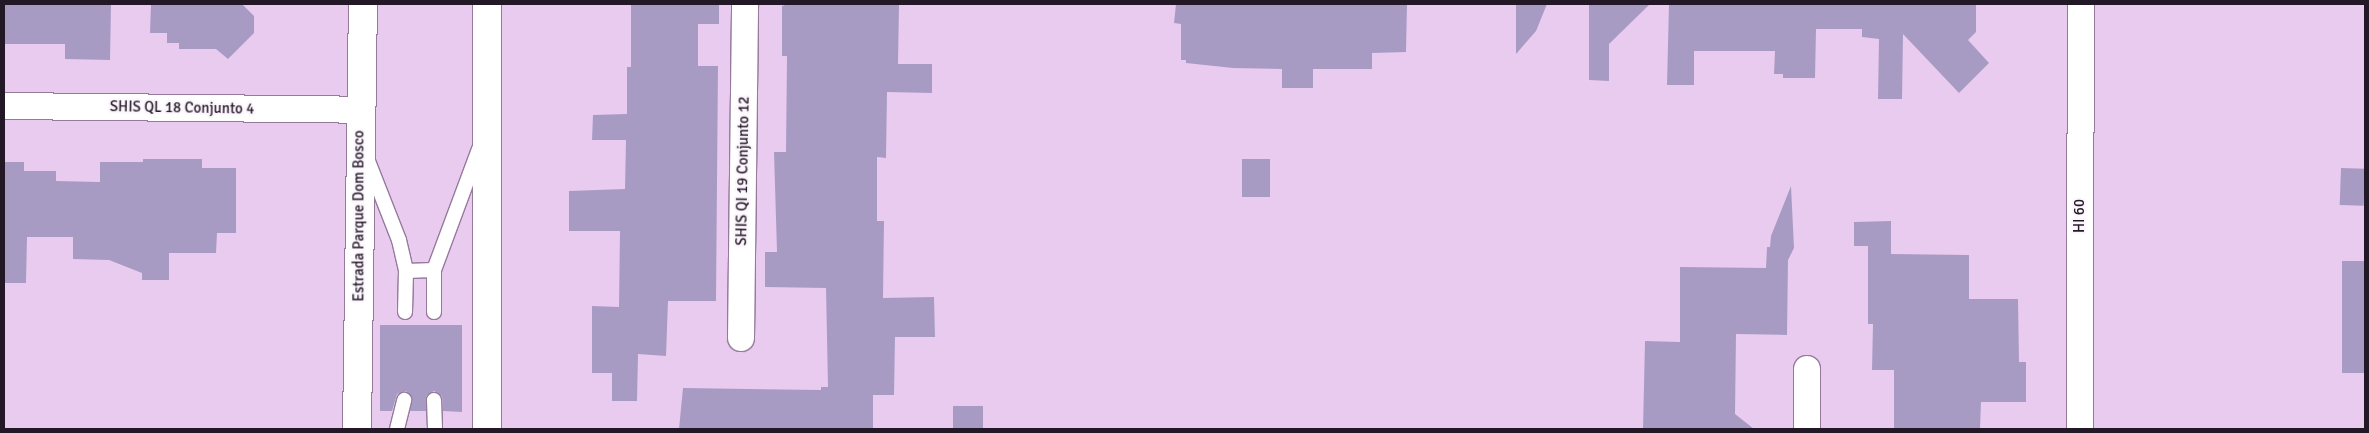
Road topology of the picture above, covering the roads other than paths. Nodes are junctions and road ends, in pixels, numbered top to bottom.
1 (363, 4) edge
2 (487, 4) edge
3 (745, 4) edge
4 (2080, 4) edge
5 (4, 106) edge
6 (359, 110) junction
7 (486, 130) junction
8 (360, 139) junction
9 (434, 270) junction
10 (406, 271) junction
11 (405, 312) dead end
12 (434, 312) dead end
13 (741, 338) dead end
14 (1807, 369) dead end
15 (404, 400) dead end
16 (434, 400) dead end
17 (357, 429) edge
18 (397, 429) edge
19 (434, 429) edge
20 (488, 429) edge
21 (1807, 429) edge
22 (2080, 429) edge

1 - 6 main road, Estrada Parque Dom Bosco
2 - 7 main road
3 - 13 street, SHIS QI 19 Conjunto 12
4 - 22 street, HI 60
5 - 6 street, SHIS QL 18 Conjunto 4
6 - 8 main road, Estrada Parque Dom Bosco
7 - 9 lane
7 - 20 main road
8 - 10 lane
8 - 17 main road, Estrada Parque Dom Bosco
9 - 10 lane
9 - 12 lane
10 - 11 lane
14 - 21 street
15 - 18 lane
16 - 19 lane

